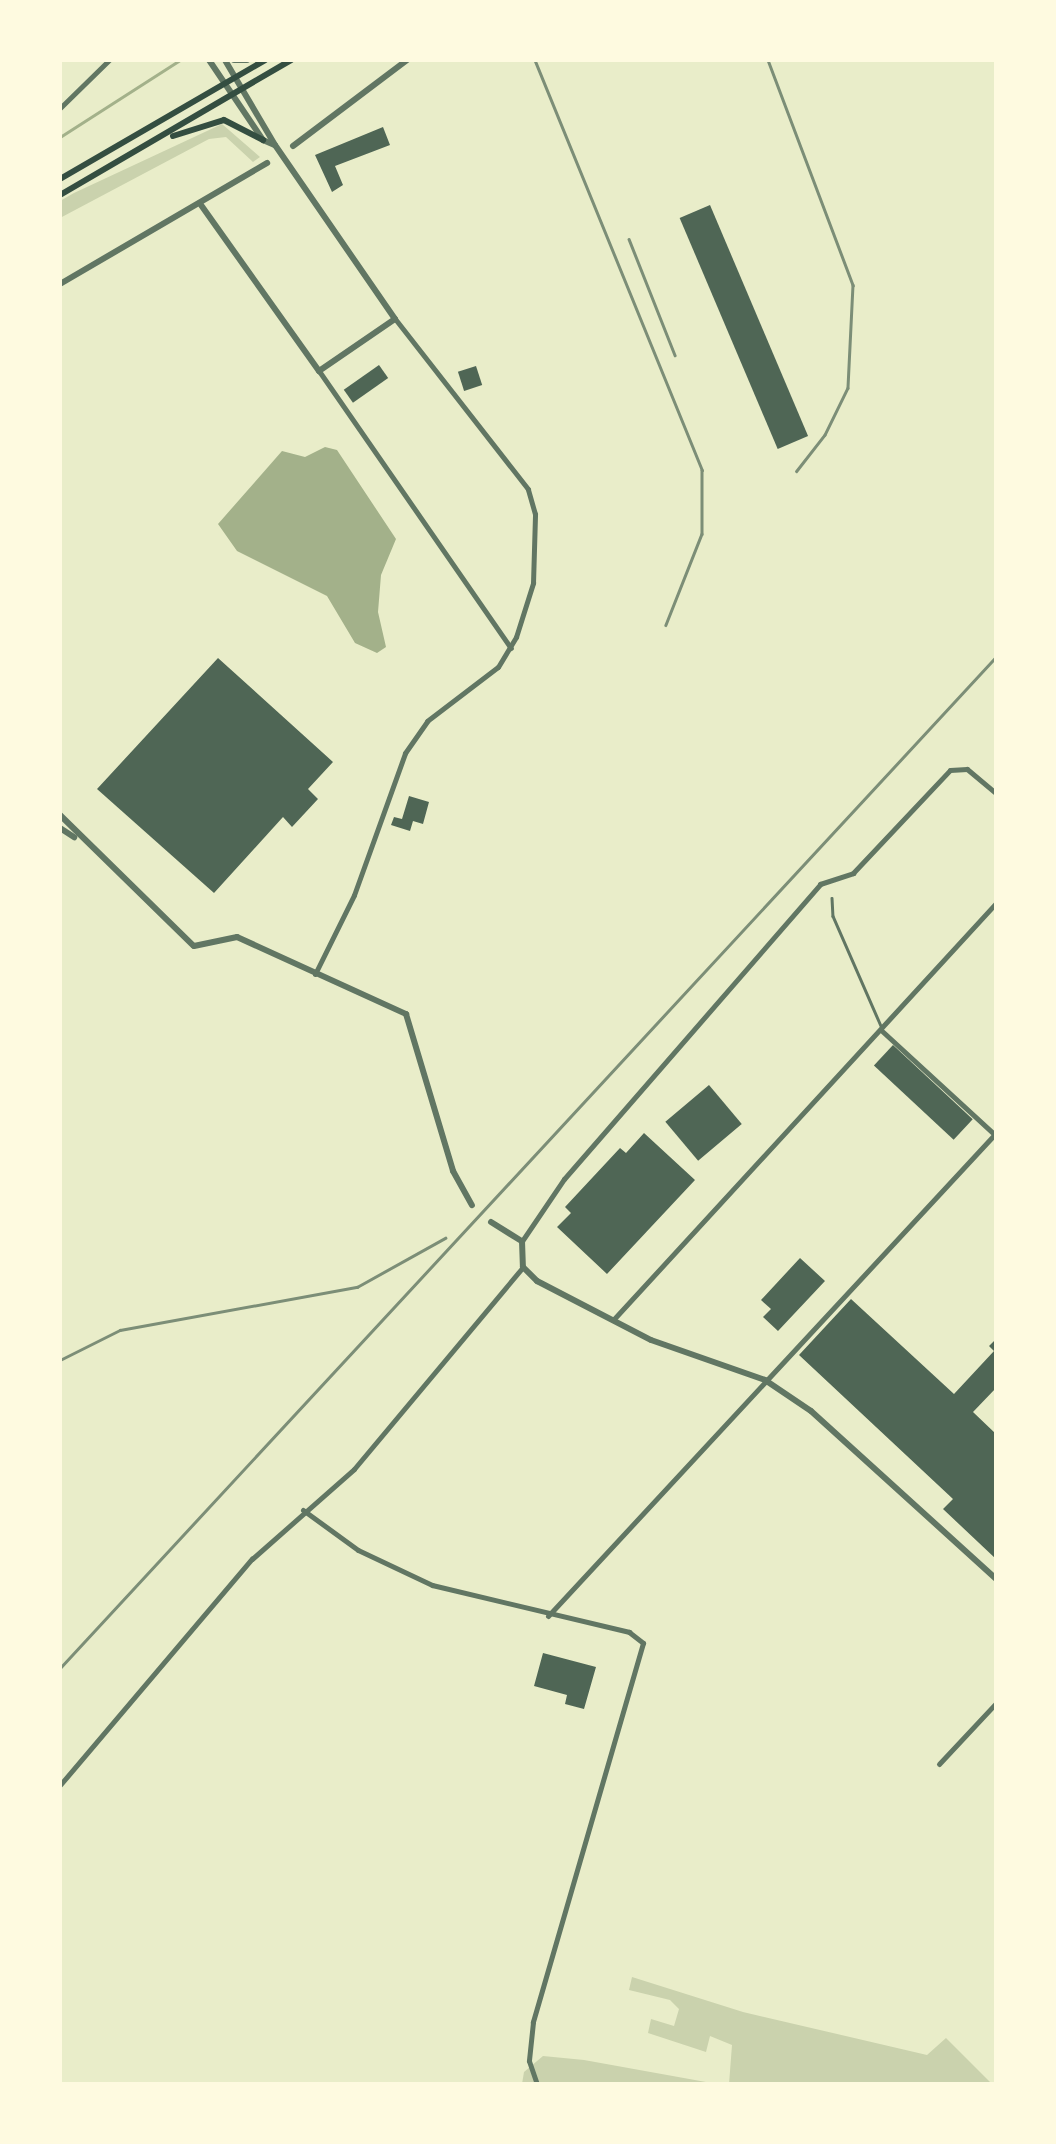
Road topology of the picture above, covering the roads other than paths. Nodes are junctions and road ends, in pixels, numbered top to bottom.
1 (109, 60) edge
2 (210, 60) edge
3 (225, 60) edge
4 (234, 60) edge
5 (247, 60) edge
6 (265, 60) edge
7 (290, 60) edge
8 (408, 60) edge
9 (236, 78) junction
10 (225, 84) junction
11 (244, 90) junction
12 (233, 97) junction
13 (60, 108) edge
14 (162, 139) junction
15 (263, 140) junction
16 (275, 145) junction
17 (293, 146) dead end
18 (267, 163) dead end
19 (60, 179) edge
20 (60, 195) edge
21 (201, 205) junction
22 (60, 284) edge
23 (395, 319) junction
24 (319, 371) junction
25 (511, 648) junction
26 (996, 793) edge
27 (60, 815) edge
28 (60, 828) edge
29 (79, 840) junction
30 (832, 898) dead end
31 (996, 903) edge
32 (315, 974) junction
33 (882, 1031) junction
34 (995, 1135) edge
35 (472, 1205) dead end
36 (491, 1222) dead end
37 (522, 1241) junction
38 (523, 1267) junction
39 (613, 1320) junction
40 (765, 1380) junction
41 (304, 1510) junction
42 (996, 1579) edge
43 (548, 1616) junction
44 (996, 1702) edge
45 (940, 1764) dead end
46 (60, 1785) edge
47 (537, 2084) edge

1 - 13 street
2 - 10 street
3 - 9 street
4 - 5 street
6 - 9 main road
7 - 11 main road
8 - 17 street
9 - 10 main road
9 - 11 street
10 - 12 street
10 - 19 main road
11 - 12 main road
11 - 16 street
12 - 14 main road
12 - 15 street
14 - 15 main road
14 - 20 main road
15 - 16 street
16 - 23 street
18 - 21 street
21 - 22 street
21 - 24 street
23 - 24 street
23 - 25 street
24 - 25 street
25 - 32 street
26 - 37 street
27 - 29 street
28 - 29 street
29 - 32 street
30 - 33 lane
31 - 33 street
32 - 35 street
33 - 34 street
33 - 39 street
34 - 40 street
36 - 37 street
37 - 38 street
38 - 39 street
38 - 41 street
39 - 40 street
40 - 42 street
40 - 43 street
41 - 43 street
41 - 46 street
43 - 47 street
44 - 45 street

